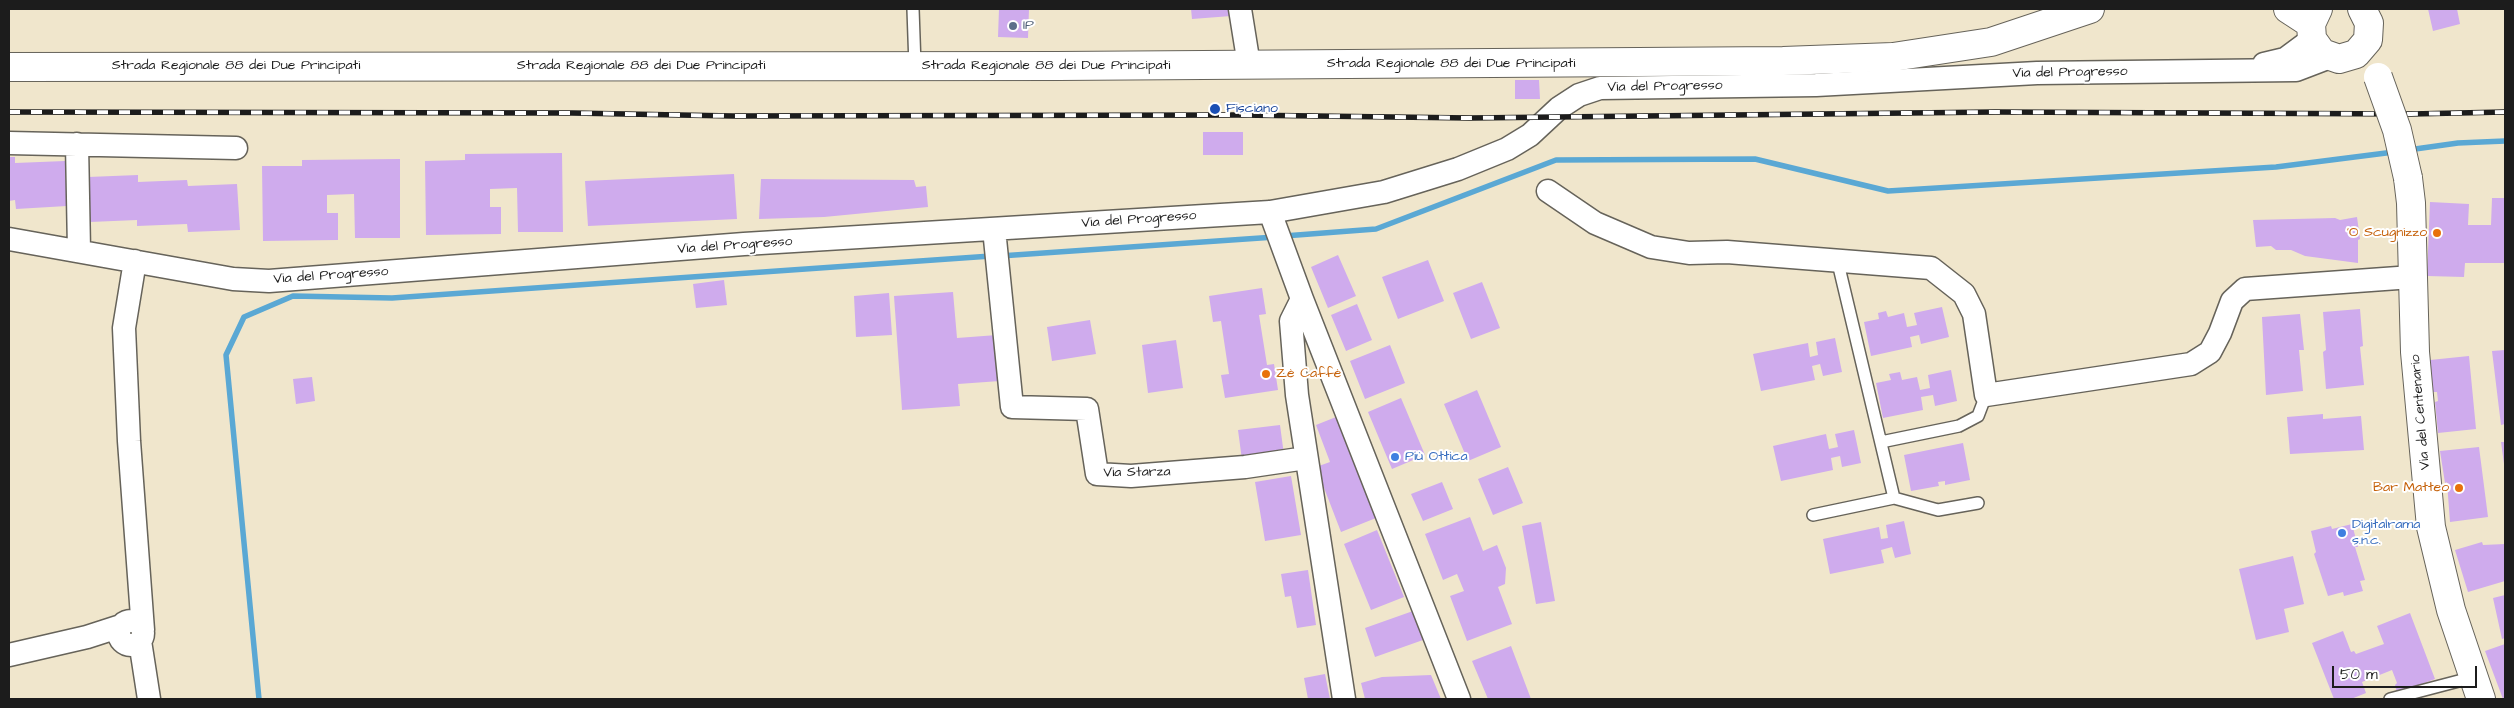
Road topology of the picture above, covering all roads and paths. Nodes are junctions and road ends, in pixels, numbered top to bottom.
1 (913, 9) edge
2 (1240, 9) edge
3 (2084, 10) edge
4 (2366, 16) edge
5 (2318, 33) edge
6 (1249, 65) junction
7 (915, 66) junction
8 (9, 67) edge
9 (2378, 77) junction
10 (9, 143) edge
11 (77, 144) junction
12 (236, 148) dead end
13 (1548, 191) dead end
14 (1272, 218) junction
15 (994, 236) junction
16 (9, 239) edge
17 (79, 250) junction
18 (135, 261) junction
19 (1838, 263) junction
20 (2412, 277) junction
21 (1302, 299) junction
22 (1986, 395) junction
23 (1881, 442) junction
24 (1306, 458) junction
25 (1894, 498) junction
26 (1978, 503) dead end
27 (1813, 515) dead end
28 (130, 634) junction
29 (9, 655) edge
30 (2478, 688) edge
31 (149, 696) edge
32 (1344, 699) edge
33 (1460, 699) edge
34 (2390, 699) edge

1 - 7 lane
2 - 6 street
3 - 6 main road, Strada Regionale 88 dei Due Principati
4 - 5 main road
4 - 9 main road, Via del Centenario
5 - 9 main road
5 - 14 street, Via del Progresso
6 - 7 main road, Strada Regionale 88 dei Due Principati
7 - 8 main road, Strada Regionale 88 dei Due Principati
9 - 20 main road, Via del Centenario, bridge
10 - 11 street
11 - 12 street
11 - 17 street
13 - 19 street
14 - 15 street, Via del Progresso
14 - 21 street
15 - 18 street, Via del Progresso
15 - 24 street, Via Starza
16 - 17 street, Via del Progresso
17 - 18 street, Via del Progresso
18 - 28 street
19 - 22 street
19 - 23 lane
20 - 22 street
20 - 30 main road, Via del Centenario
21 - 24 street
21 - 33 street
22 - 23 lane
23 - 25 lane
24 - 32 street
25 - 26 lane
25 - 27 lane
28 - 29 street
28 - 31 street
30 - 34 lane

